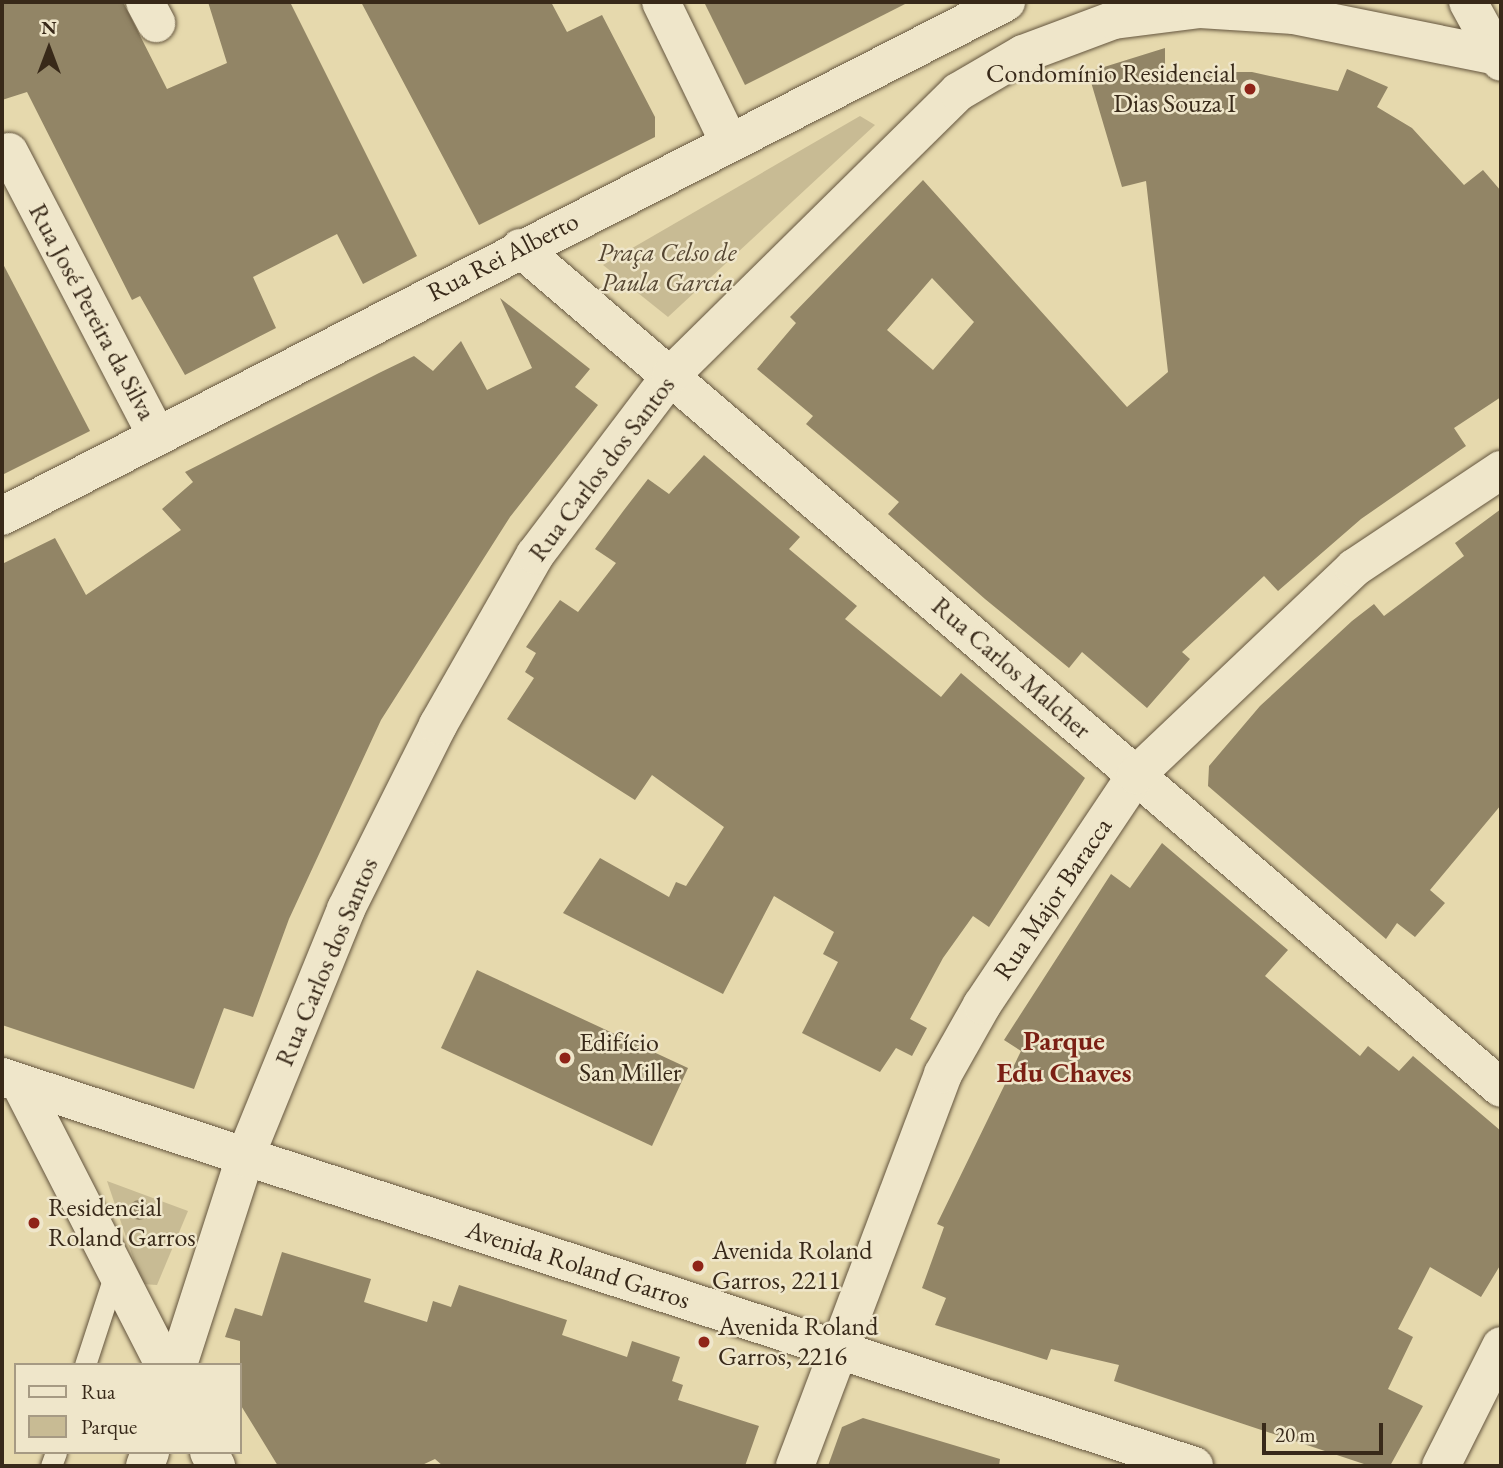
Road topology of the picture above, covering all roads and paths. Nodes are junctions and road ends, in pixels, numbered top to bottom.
1 (661, 2) edge
2 (1006, 2) edge
3 (1468, 2) edge
4 (1500, 56) edge
5 (728, 140) junction
6 (9, 152) dead end
7 (520, 248) junction
8 (671, 375) junction
9 (157, 436) junction
10 (1501, 470) edge
11 (2, 516) edge
12 (1136, 775) junction
13 (11, 1080) edge
14 (1501, 1088) edge
15 (245, 1157) junction
16 (117, 1267) junction
17 (1501, 1346) edge
18 (835, 1347) junction
19 (86, 1363) edge
20 (163, 1363) edge
21 (179, 1363) edge
22 (1450, 1456) edge
23 (795, 1466) edge
24 (1194, 1466) edge

1 - 5 street
2 - 5 street, Rua Rei Alberto
3 - 4 street
4 - 8 street, Rua Carlos dos Santos
5 - 7 street, Rua Rei Alberto
6 - 9 street, Rua José Pereira da Silva
7 - 8 street, Rua Carlos Malcher
7 - 9 street, Rua Rei Alberto
8 - 12 street, Rua Carlos Malcher
8 - 15 street, Rua Carlos dos Santos
9 - 11 street, Rua Rei Alberto
10 - 12 street, Rua Major Baracca
12 - 14 street, Rua Carlos Malcher
12 - 18 street, Rua Major Baracca
13 - 15 street, Avenida Roland Garros
13 - 16 street
15 - 18 street, Avenida Roland Garros
15 - 21 street, Rua Carlos dos Santos
16 - 19 lane
16 - 20 street
17 - 22 street
18 - 23 street, Rua Major Baracca
18 - 24 street, Avenida Roland Garros

